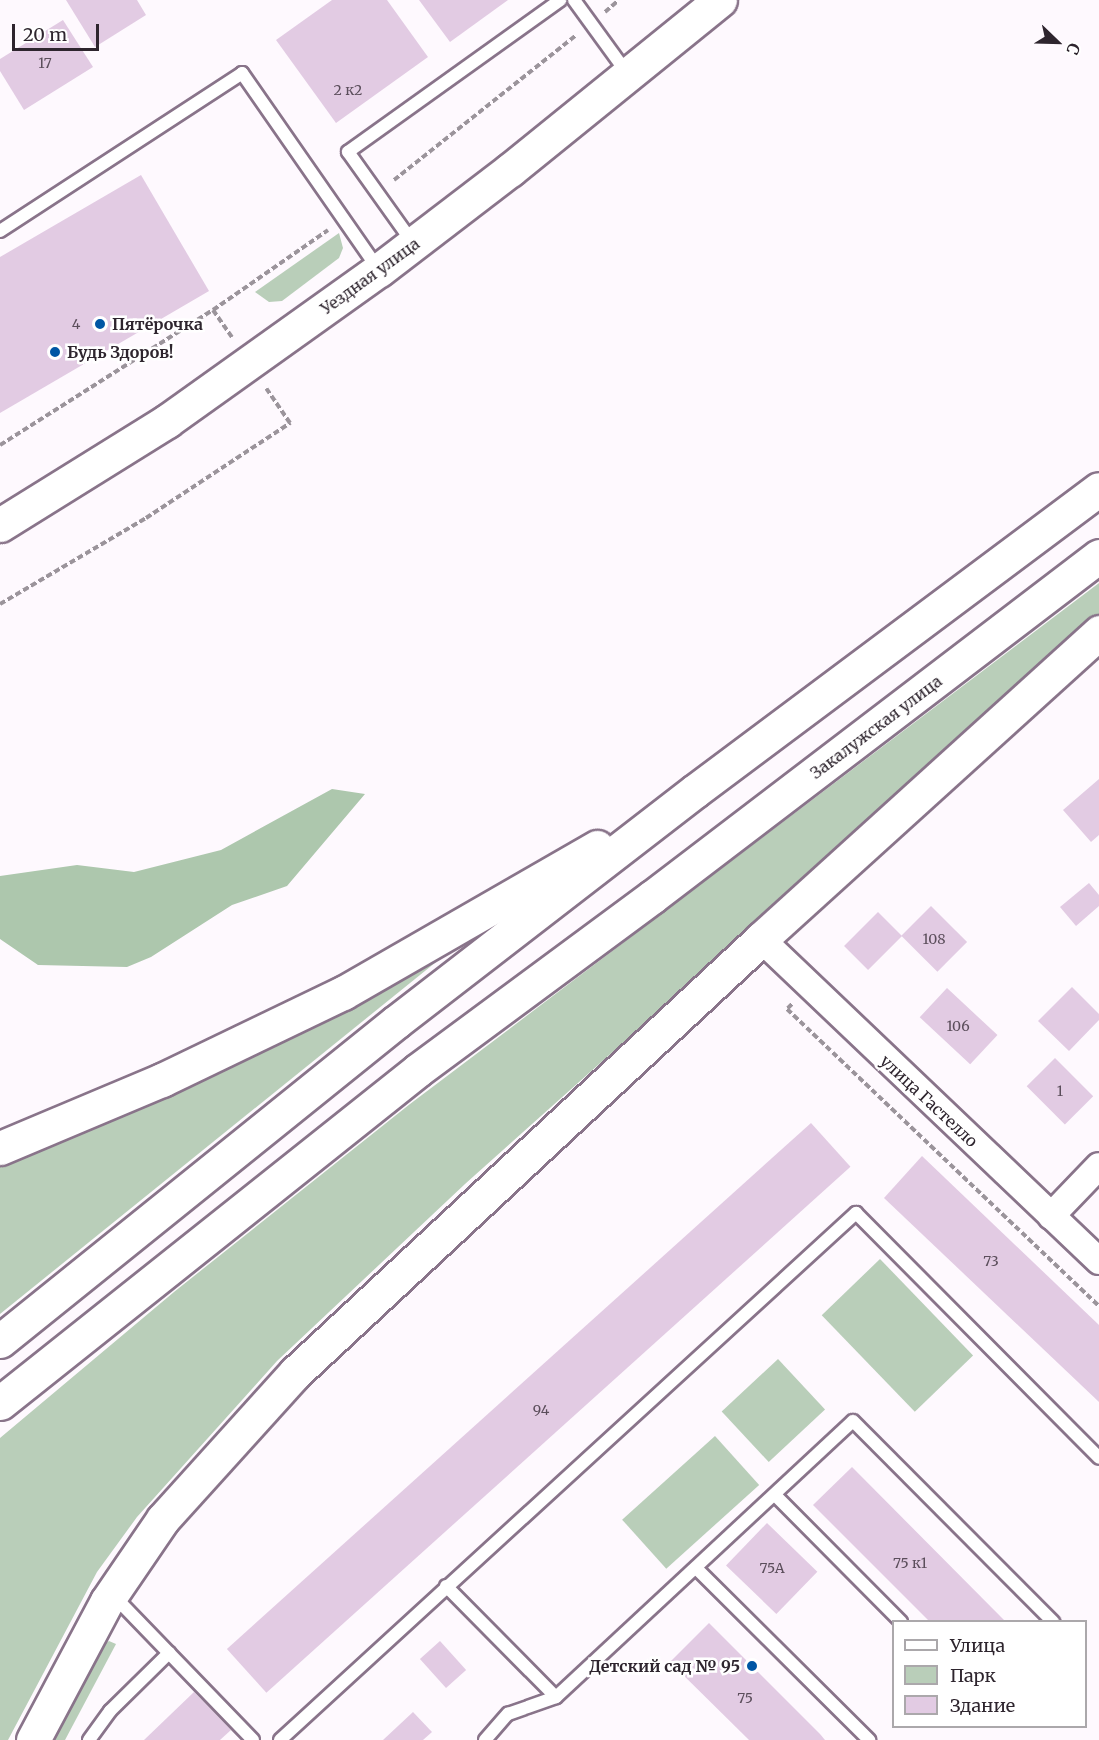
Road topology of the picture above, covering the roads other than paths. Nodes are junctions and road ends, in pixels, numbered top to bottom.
1 (560, 0) edge
2 (574, 0) edge
3 (720, 0) edge
4 (628, 74) junction
5 (0, 231) edge
6 (414, 244) junction
7 (379, 270) junction
8 (1099, 489) edge
9 (0, 525) edge
10 (1099, 555) edge
11 (1099, 632) edge
12 (695, 791) junction
13 (761, 939) junction
14 (0, 1148) edge
15 (1099, 1166) edge
16 (1051, 1216) junction
17 (1099, 1261) edge
18 (0, 1341) edge
19 (0, 1403) edge
20 (1099, 1458) edge
21 (775, 1494) junction
22 (697, 1569) junction
23 (446, 1586) junction
24 (112, 1593) junction
25 (899, 1620) edge
26 (1051, 1620) edge
27 (169, 1653) junction
28 (556, 1697) junction
29 (33, 1740) edge
30 (89, 1740) edge
31 (253, 1740) edge
32 (280, 1740) edge
33 (485, 1740) edge
34 (869, 1740) edge

1 - 6 lane
2 - 4 lane
3 - 4 main road, Уездная улица
4 - 6 main road, Уездная улица
5 - 7 lane
6 - 7 main road, Уездная улица
7 - 9 main road, Уездная улица
8 - 12 main road
10 - 19 main road, Закалужская улица
11 - 13 main road
12 - 14 main road
12 - 18 main road
13 - 16 street, улица Гастелло
13 - 24 main road
15 - 16 street
16 - 17 street, улица Гастелло
20 - 23 lane
21 - 22 lane
21 - 25 lane
21 - 26 lane
22 - 28 lane
22 - 34 lane
23 - 28 lane
23 - 32 lane
24 - 27 lane
24 - 29 main road
27 - 30 lane
27 - 31 lane
28 - 33 lane

